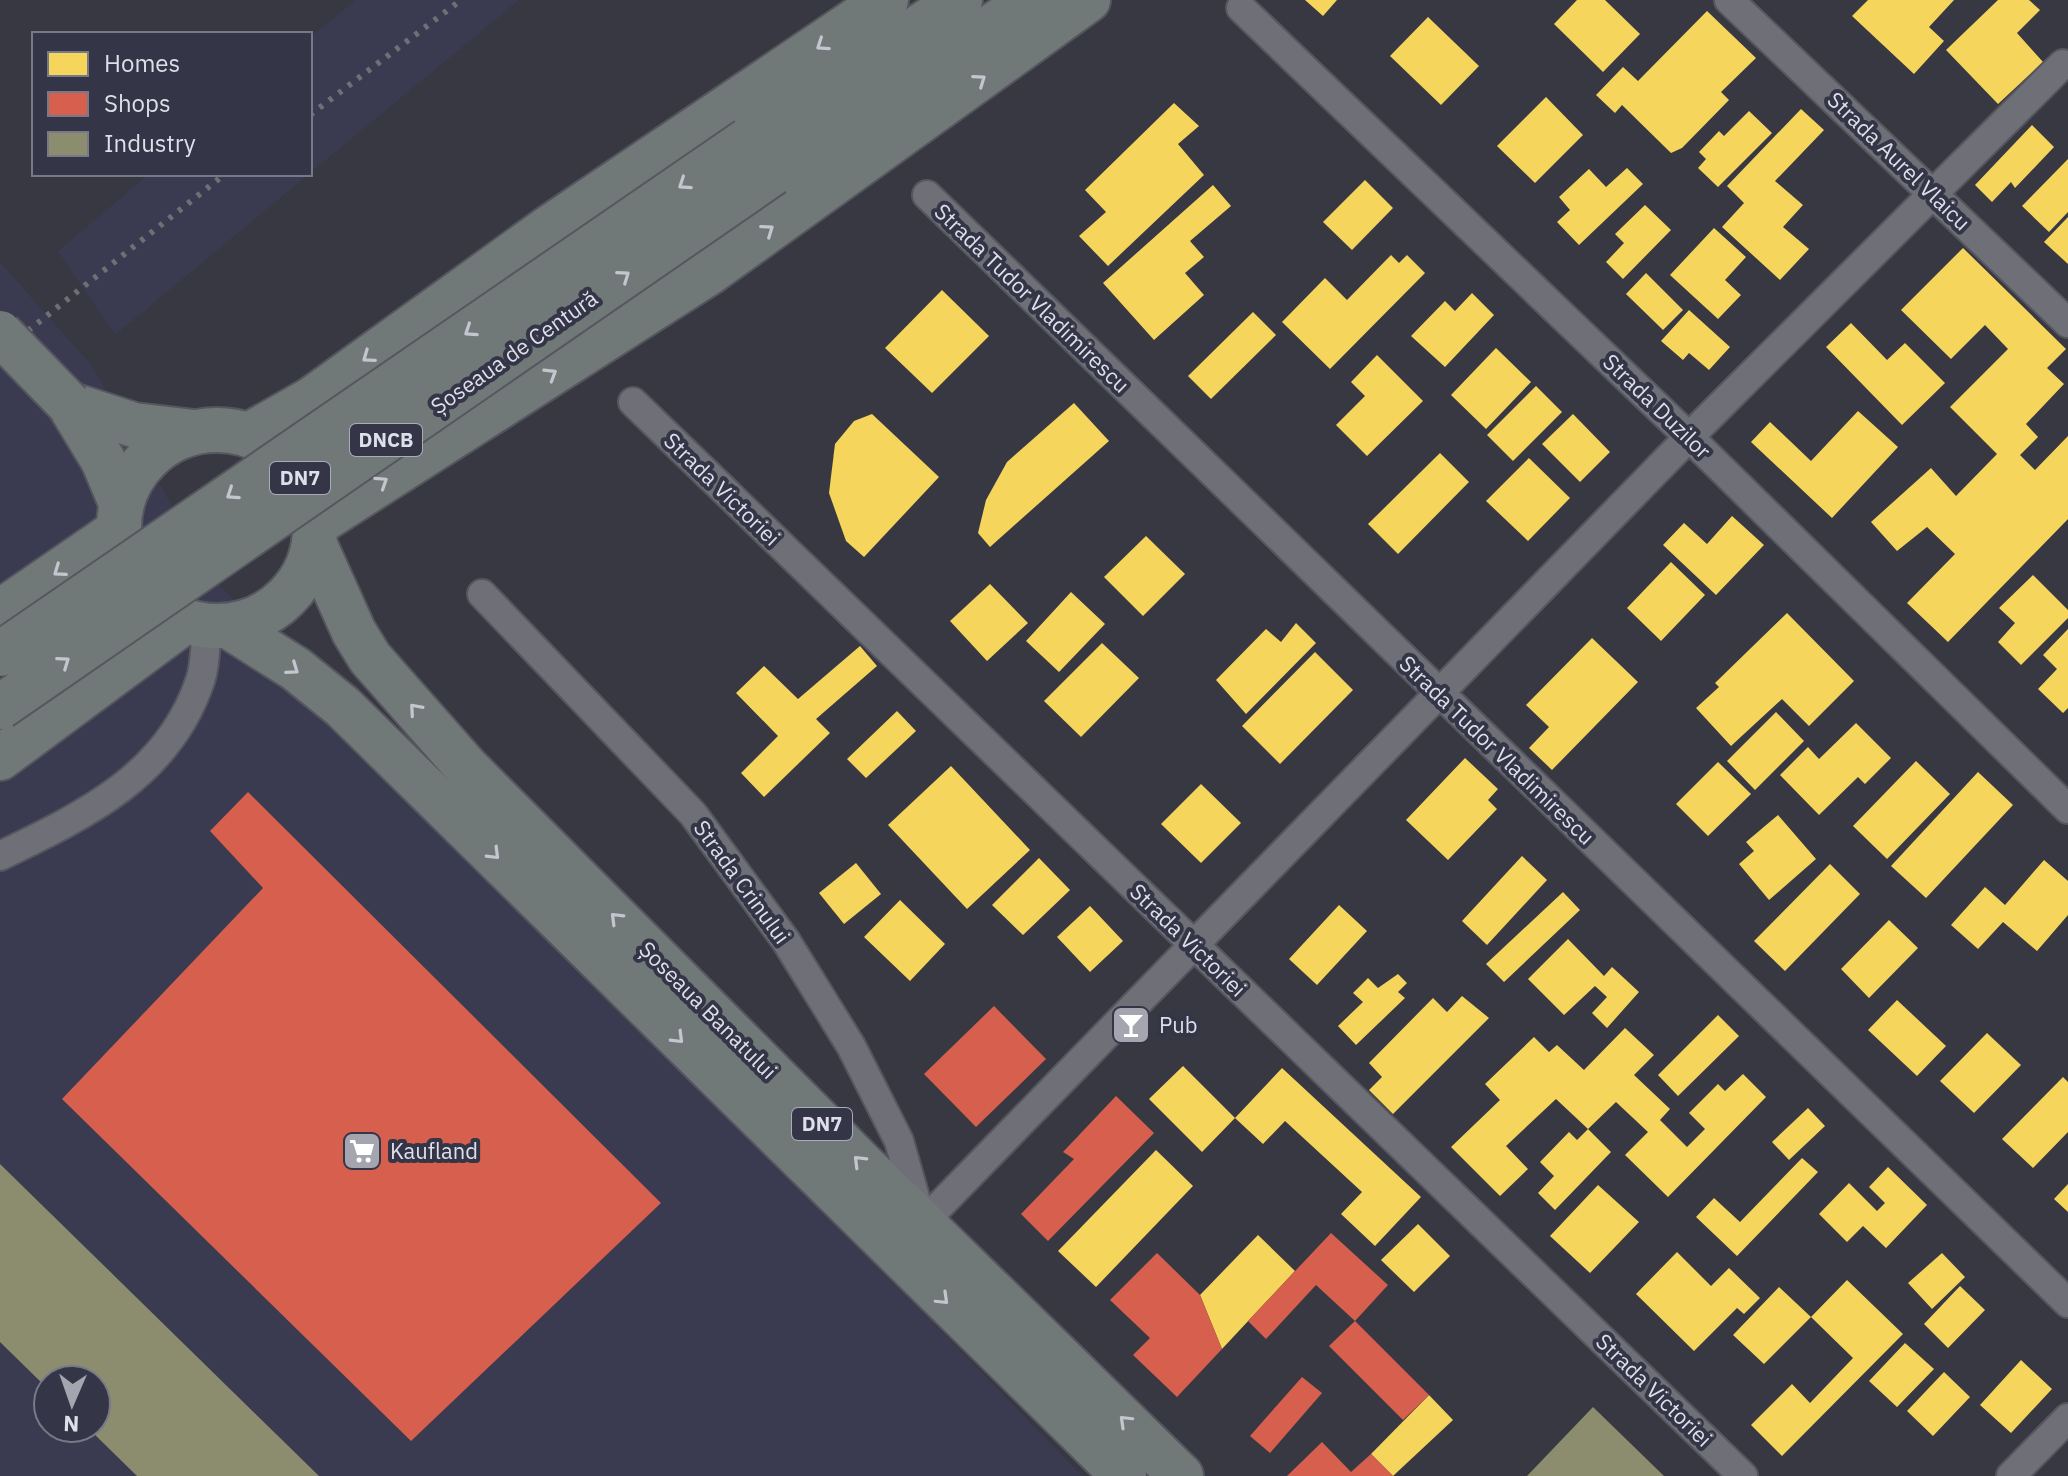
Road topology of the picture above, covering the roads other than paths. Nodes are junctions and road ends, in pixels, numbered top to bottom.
1 (886, 0) edge
2 (960, 0) edge
3 (1031, 0) edge
4 (1088, 0) edge
5 (1729, 0) edge
6 (1241, 8) dead end
7 (2063, 64) dead end
8 (761, 156) junction
9 (1934, 194) junction
10 (927, 195) dead end
11 (2068, 323) edge
12 (0, 333) edge
13 (633, 402) dead end
14 (69, 404) junction
15 (194, 432) junction
16 (249, 435) junction
17 (1689, 437) junction
18 (120, 517) junction
19 (315, 534) junction
20 (482, 594) dead end
21 (0, 612) edge
22 (207, 624) junction
23 (0, 654) edge
24 (1438, 693) junction
25 (0, 707) edge
26 (0, 758) edge
27 (2068, 809) edge
28 (0, 856) edge
29 (1194, 946) junction
30 (908, 1238) junction
31 (2068, 1303) edge
32 (2068, 1418) edge
33 (1124, 1476) edge
34 (1181, 1476) edge
35 (1743, 1476) edge
36 (2011, 1476) edge

1 -> 16 main road
2 - 8 main road, Șoseaua de Centură / DNCB
3 - 8 main road, Șoseaua de Centură / DNCB
19 -> 4 main road
5 - 9 street, Strada Aurel Vlaicu
6 - 17 street, Strada Duzilor
7 - 9 street
8 -> 23 main road, Șoseaua de Centură / DNCB, bridge
25 -> 8 main road, Șoseaua de Centură / DNCB, bridge
9 - 11 street, Strada Aurel Vlaicu
9 - 17 street
10 - 24 street, Strada Tudor Vladimirescu
12 - 14 main road, DN7, bridge
13 - 29 street, Strada Victoriei
14 - 15 main road, DN7
14 - 18 main road, DN7
15 - 16 main road, DN7
15 - 18 main road, DN7
16 - 19 main road, DN7
17 - 24 street
17 - 27 street, Strada Duzilor
18 -> 21 main road
18 - 22 main road, DN7
19 - 22 main road
30 -> 19 main road, Șoseaua Banatului / DN7
20 - 30 street, Strada Crinului
22 - 26 main road
22 - 28 street
22 -> 30 main road, Șoseaua Banatului / DN7
24 - 29 street
24 - 31 street, Strada Tudor Vladimirescu
29 - 30 street
29 - 35 street, Strada Victoriei
30 -> 33 main road, Șoseaua Banatului / DN7
34 -> 30 main road, Șoseaua Banatului / DN7
32 - 36 street

